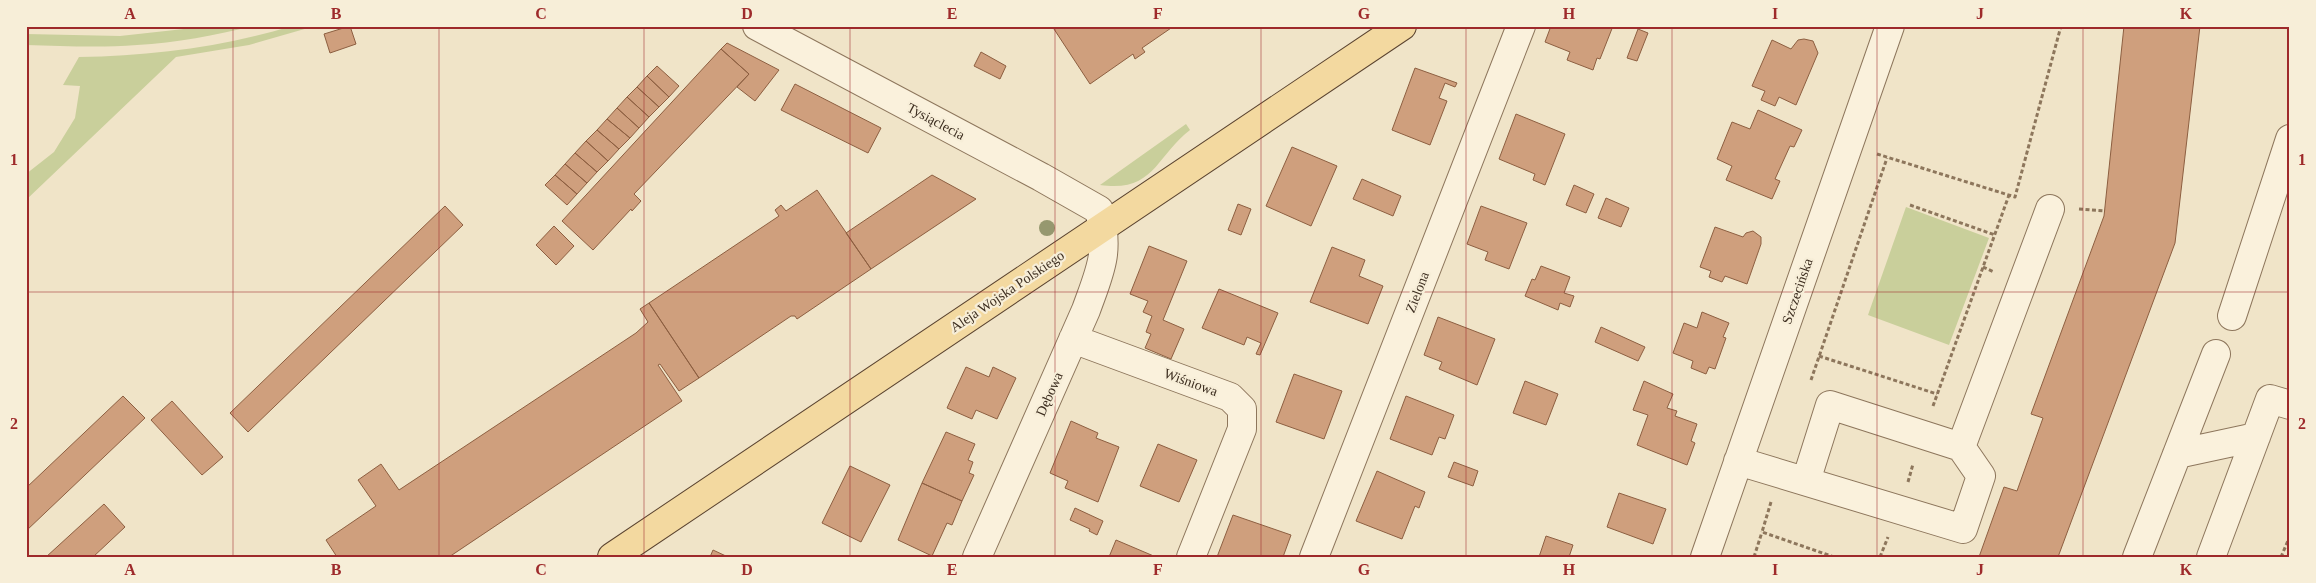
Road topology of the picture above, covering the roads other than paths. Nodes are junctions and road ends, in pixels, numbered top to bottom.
1 (757, 26) edge
2 (1402, 26) edge
3 (1521, 26) edge
4 (1890, 26) edge
5 (2290, 139) edge
6 (2050, 209) dead end
7 (1103, 227) junction
8 (2232, 316) dead end
9 (1073, 339) junction
10 (2216, 354) dead end
11 (2290, 405) edge
12 (2256, 436) junction
13 (1961, 447) junction
14 (2177, 454) junction
15 (1738, 461) junction
16 (1806, 481) junction
17 (612, 557) edge
18 (977, 557) edge
19 (1191, 557) edge
20 (1314, 557) edge
21 (1705, 557) edge
22 (2137, 557) edge
23 (2211, 557) edge

1 - 7 street, Tysiąclecia
2 - 7 main road, Aleja Wojska Polskiego
3 - 20 street, Zielona
4 - 15 street, Szczecińska
5 - 8 street
6 - 13 street
7 - 9 street, Dębowa
7 - 17 main road, Aleja Wojska Polskiego
9 - 18 street, Dębowa
9 - 19 street, Wiśniowa
10 - 14 street
11 - 12 street
12 - 14 street
12 - 23 street
13 - 16 street
13 - 16 street
14 - 22 street
15 - 16 street
15 - 21 street, Szczecińska

